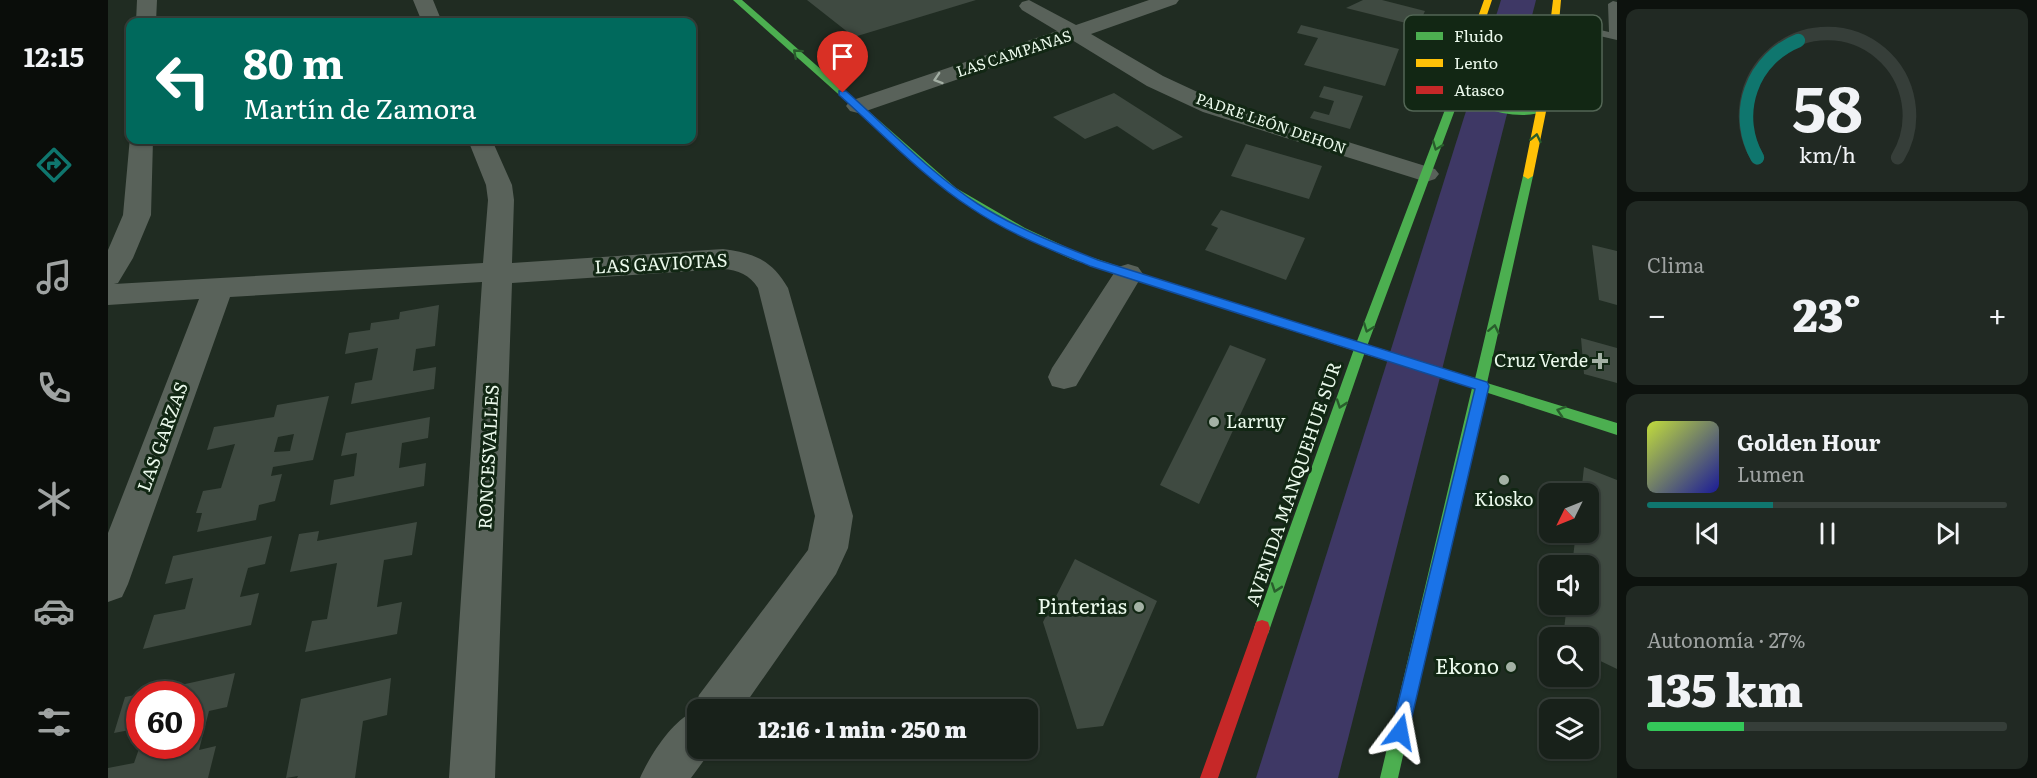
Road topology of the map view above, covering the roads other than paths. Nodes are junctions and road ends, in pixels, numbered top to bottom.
1 (147, 0) edge
2 (423, 0) edge
3 (737, 0) edge
4 (1169, 0) edge
5 (1488, 0) edge
6 (1557, 0) edge
7 (1617, 5) edge
8 (1029, 6) dead end
9 (1483, 15) edge
10 (1556, 15) edge
11 (146, 18) edge
12 (430, 18) edge
13 (1073, 34) junction
14 (1616, 37) edge
15 (858, 106) junction
16 (1450, 111) edge
17 (1510, 111) edge
18 (1534, 111) edge
19 (1542, 111) edge
20 (141, 144) edge
21 (482, 144) edge
22 (1426, 174) junction
23 (498, 272) junction
24 (1128, 274) junction
25 (108, 276) edge
26 (218, 289) junction
27 (108, 296) edge
28 (1360, 349) junction
29 (1064, 377) dead end
30 (1482, 386) junction
31 (1617, 429) edge
32 (108, 584) edge
33 (722, 699) edge
34 (687, 746) edge
35 (472, 778) edge
36 (663, 778) edge
37 (1209, 778) edge
38 (1389, 778) edge

1 - 11 street
2 - 12 street
15 -> 3 main road
4 - 13 street, LAS CAMPANAS
5 - 9 main road, AVENIDA MANQUEHUE SUR
6 - 10 main road
7 - 14 lane
8 - 13 street, PADRE LEÓN DEHON
13 -> 15 street, LAS CAMPANAS
13 - 22 street, PADRE LEÓN DEHON
15 - 24 main road
16 -> 22 main road, AVENIDA MANQUEHUE SUR
17 - 18 main road
30 -> 19 main road
20 - 25 street
21 - 23 street, RONCESVALLES
22 -> 28 main road, AVENIDA MANQUEHUE SUR
23 - 26 street, LAS GAVIOTAS
23 - 33 street, LAS GAVIOTAS
23 - 35 street, RONCESVALLES
24 - 28 main road
24 - 29 street
26 - 27 street, LAS GAVIOTAS
26 - 32 street, LAS GARZAS
28 - 30 main road
28 -> 37 main road, AVENIDA MANQUEHUE SUR
31 -> 30 main road
30 - 38 main road
34 - 36 street

